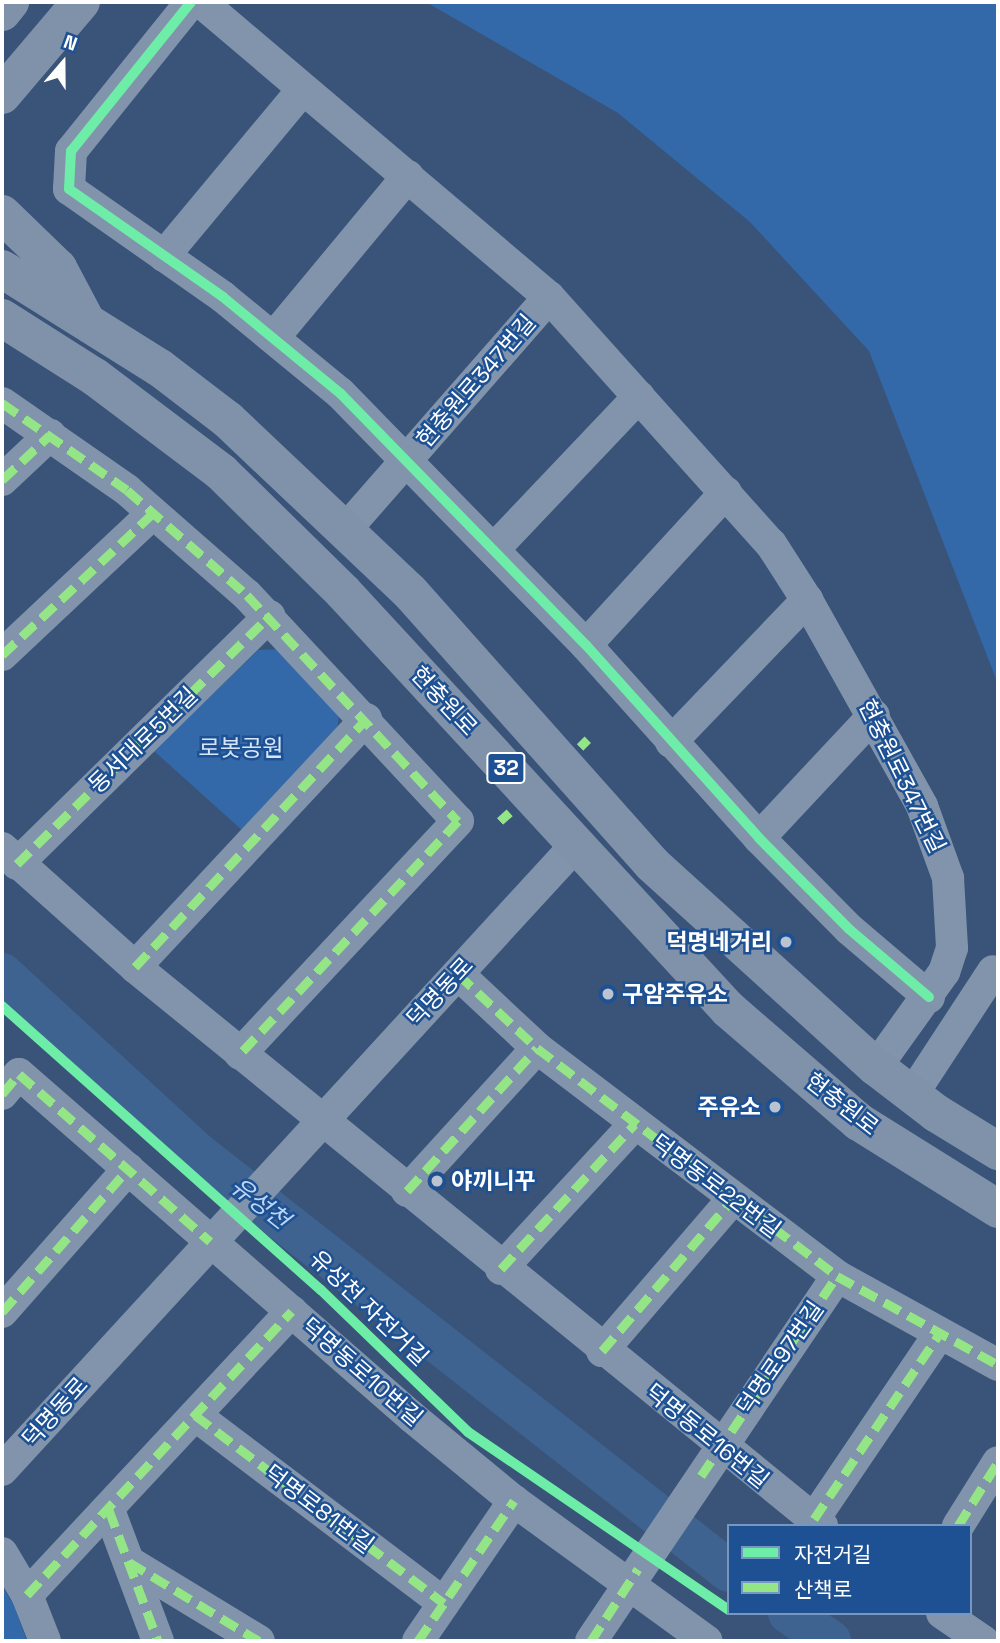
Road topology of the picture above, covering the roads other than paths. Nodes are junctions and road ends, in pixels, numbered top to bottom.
1 (10, 2) edge
2 (82, 2) edge
3 (191, 2) edge
4 (201, 2) edge
5 (2, 12) edge
6 (12, 83) edge
7 (303, 89) junction
8 (2, 121) edge
9 (408, 176) junction
10 (2, 214) edge
11 (163, 256) junction
12 (2, 269) edge
13 (549, 297) junction
14 (85, 319) junction
15 (6, 321) edge
16 (275, 336) junction
17 (639, 396) junction
18 (2, 403) edge
19 (50, 436) junction
20 (408, 458) junction
21 (2, 480) edge
22 (726, 492) junction
23 (153, 513) junction
24 (346, 528) junction
25 (495, 548) junction
26 (807, 600) junction
27 (269, 616) junction
28 (586, 645) junction
29 (2, 656) edge
30 (874, 715) junction
31 (366, 719) junction
32 (671, 742) junction
33 (759, 838) junction
34 (575, 846) junction
35 (9, 856) edge
36 (135, 967) junction
37 (993, 971) dead end
38 (458, 974) junction
39 (929, 997) junction
40 (537, 1048) junction
41 (240, 1054) junction
42 (876, 1067) junction
43 (2, 1094) edge
44 (912, 1095) junction
45 (635, 1124) junction
46 (314, 1130) junction
47 (998, 1151) edge
48 (128, 1169) junction
49 (407, 1191) junction
50 (732, 1200) junction
51 (998, 1209) edge
52 (216, 1235) junction
53 (501, 1269) junction
54 (837, 1276) junction
55 (292, 1311) junction
56 (2, 1312) edge
57 (938, 1336) junction
58 (603, 1352) junction
59 (998, 1365) edge
60 (195, 1415) junction
61 (719, 1447) junction
62 (998, 1462) edge
63 (2, 1470) edge
64 (514, 1501) junction
65 (109, 1510) junction
66 (818, 1523) edge
67 (959, 1524) edge
68 (2, 1553) edge
69 (129, 1562) junction
70 (633, 1577) junction
71 (27, 1595) junction
72 (444, 1604) junction
73 (945, 1615) edge
74 (46, 1641) edge
75 (158, 1641) edge
76 (259, 1641) edge
77 (418, 1641) edge
78 (591, 1641) edge
79 (707, 1641) edge
80 (983, 1641) edge

1 - 5 main road
2 - 6 main road
3 - 11 street
4 - 7 street, 현충원로347번길
6 - 8 main road
7 - 9 street, 현충원로347번길
7 - 11 street
9 - 13 street, 현충원로347번길
9 - 16 street
10 - 14 main road
11 - 16 street
12 - 14 main road, 현충원로
13 - 17 street, 현충원로347번길
13 - 20 street, 현충원로347번길
14 - 24 main road, 현충원로
15 - 34 main road, 현충원로 / 32
16 - 20 street
17 - 22 street, 현충원로347번길
17 - 25 street
18 - 19 street
19 - 21 street
19 - 23 street
20 - 24 street, 현충원로347번길
20 - 25 street
22 - 26 street, 현충원로347번길
22 - 28 street
23 - 27 street
23 - 29 street
24 - 42 main road, 현충원로 / 32
25 - 28 street
26 - 30 street, 현충원로347번길
26 - 32 street
27 - 31 street
27 - 35 street, 동서대로5번길
28 - 32 street
30 - 33 street
30 - 39 street, 현충원로347번길
31 - 36 street
31 - 41 street
32 - 33 street
33 - 39 street
34 - 38 street, 덕명동로
34 - 51 main road, 현충원로 / 32
35 - 36 street, 동서대로5번길
36 - 41 street, 동서대로5번길
37 - 44 street
38 - 40 street, 덕명동로22번길
38 - 46 street, 덕명동로
39 - 42 street, 현충원로347번길
40 - 45 street, 덕명동로22번길
40 - 49 street
41 - 46 street, 동서대로5번길
42 - 44 main road, 현충원로 / 32
43 - 48 street, 덕명동로10번길
44 - 47 main road, 현충원로 / 32
45 - 50 street, 덕명동로22번길
45 - 53 street
46 - 49 street, 덕명동로16번길
46 - 52 street, 덕명동로
48 - 52 street, 덕명동로10번길
48 - 56 street
49 - 53 street, 덕명동로16번길
50 - 54 street, 덕명동로22번길
50 - 58 street
52 - 55 street, 덕명동로10번길
52 - 63 street, 덕명동로
53 - 58 street, 덕명동로16번길
54 - 57 street, 덕명동로22번길
54 - 61 street, 덕명로97번길
55 - 60 street
55 - 64 street, 덕명동로10번길
57 - 59 street, 덕명동로22번길
57 - 66 street, 덕명동로16번길
58 - 61 street, 덕명동로16번길
60 - 65 street
60 - 72 street, 덕명로81번길
61 - 66 street, 덕명동로16번길
61 - 70 street, 덕명로97번길
62 - 67 street
64 - 70 street, 덕명동로10번길
64 - 72 street
65 - 69 street
65 - 71 street
68 - 71 street
69 - 75 street
69 - 76 street
70 - 78 street
70 - 79 street, 덕명동로10번길
71 - 74 street
72 - 77 street
73 - 80 street

